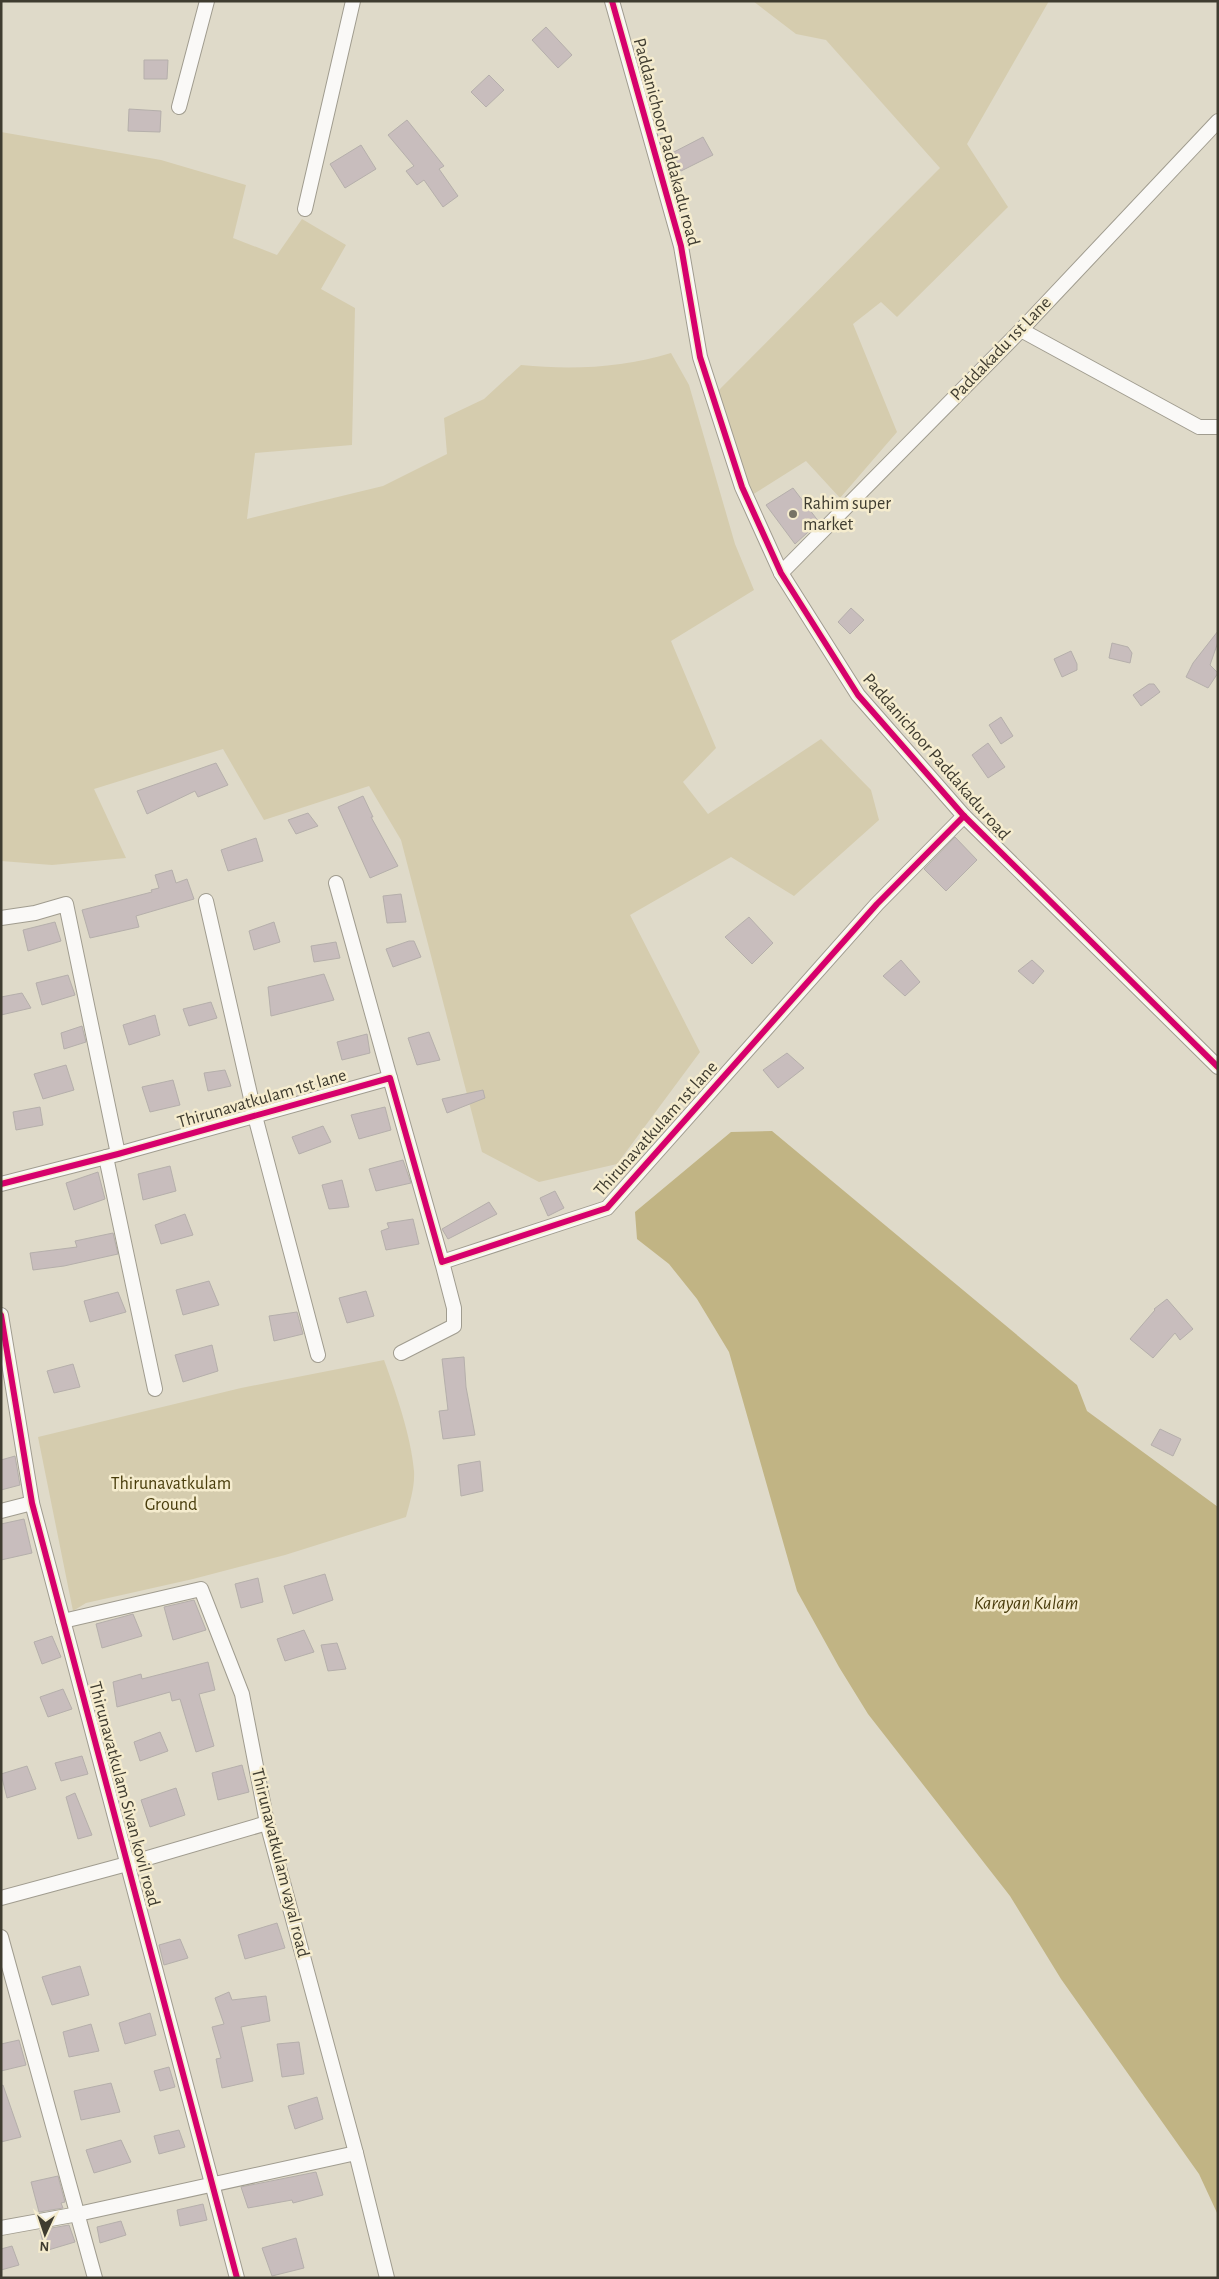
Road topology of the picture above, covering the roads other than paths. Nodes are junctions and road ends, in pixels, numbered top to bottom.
1 (207, 1) edge
2 (353, 1) edge
3 (612, 1) edge
4 (179, 107) dead end
5 (1218, 121) edge
6 (305, 209) dead end
7 (1021, 330) junction
8 (1218, 427) edge
9 (781, 573) junction
10 (964, 816) junction
11 (336, 884) dead end
12 (206, 901) dead end
13 (1, 918) edge
14 (1218, 1067) edge
15 (390, 1078) junction
16 (254, 1116) junction
17 (112, 1156) junction
18 (1, 1184) edge
19 (442, 1262) junction
20 (1, 1315) edge
21 (401, 1353) dead end
22 (318, 1355) dead end
23 (155, 1389) dead end
24 (32, 1503) junction
25 (1, 1512) edge
26 (63, 1621) junction
27 (266, 1823) junction
28 (127, 1864) junction
29 (1, 1898) edge
30 (1, 1937) edge
31 (356, 2154) junction
32 (212, 2185) junction
33 (78, 2214) junction
34 (1, 2228) edge
35 (95, 2278) edge
36 (236, 2278) edge
37 (387, 2278) edge

1 - 4 street
2 - 6 street
3 - 9 street, Paddanichoor Paddakadu road
5 - 7 street, Paddakadu 1st Lane
7 - 8 street
7 - 9 street, Paddakadu 1st Lane
9 - 10 street, Paddanichoor Paddakadu road
10 - 14 street, Paddanichoor Paddakadu road
10 - 19 street, Thirunavatkulam 1st lane
11 - 15 street
12 - 16 street
13 - 17 street
15 - 16 street, Thirunavatkulam 1st lane
15 - 19 street
16 - 17 street, Thirunavatkulam 1st lane
16 - 22 street
17 - 18 street, Thirunavatkulam 1st lane
17 - 23 street
19 - 21 street
20 - 24 street, Thirunavatkulam Sivan kovil road
24 - 25 street
24 - 26 street, Thirunavatkulam Sivan kovil road
26 - 27 street, Thirunavatkulam vayal road
26 - 28 street, Thirunavatkulam Sivan kovil road
27 - 28 street
27 - 31 street, Thirunavatkulam vayal road
28 - 29 street
28 - 32 street, Thirunavatkulam Sivan kovil road
30 - 33 street
31 - 32 street
31 - 37 street, Thirunavatkulam vayal road
32 - 33 street
32 - 36 street, Thirunavatkulam Sivan kovil road
33 - 34 street
33 - 35 street

